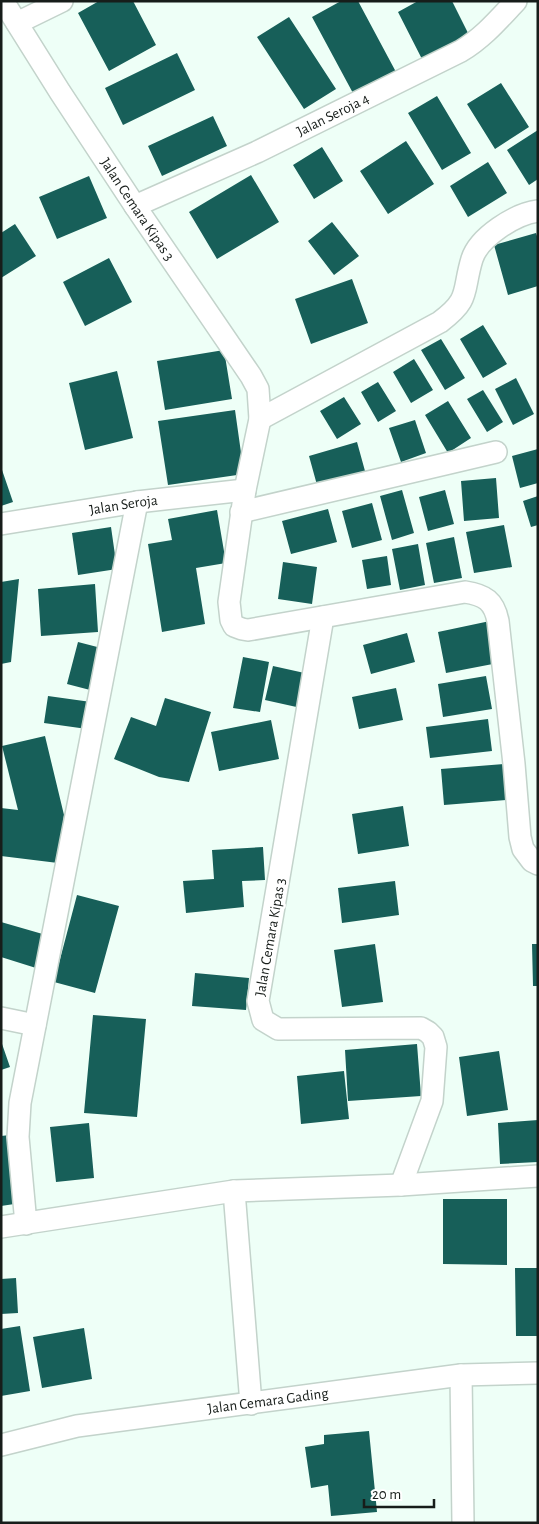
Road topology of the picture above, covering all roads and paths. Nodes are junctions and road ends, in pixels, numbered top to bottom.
1 (62, 1) edge
2 (516, 1) edge
3 (3, 4) edge
4 (17, 23) junction
5 (135, 206) junction
6 (538, 210) edge
7 (260, 419) junction
8 (496, 452) dead end
9 (245, 490) junction
10 (137, 502) junction
11 (241, 512) junction
12 (1, 524) edge
13 (323, 617) junction
14 (538, 864) edge
15 (1, 1018) edge
16 (35, 1025) junction
17 (538, 1176) edge
18 (401, 1185) junction
19 (234, 1191) junction
20 (26, 1224) junction
21 (1, 1227) edge
22 (538, 1372) edge
23 (460, 1375) junction
24 (251, 1404) junction
25 (1, 1445) edge
26 (463, 1523) edge

1 - 4 street
2 - 5 street, Jalan Seroja 4
3 - 4 street, Jalan Cemara Kipas 3
4 - 5 street, Jalan Cemara Kipas 3
5 - 7 street, Jalan Cemara Kipas 3
6 - 7 street
7 - 9 street, Jalan Cemara Kipas 3
8 - 11 street
9 - 10 street, Jalan Seroja
9 - 11 street, Jalan Cemara Kipas 3
10 - 12 street, Jalan Seroja
10 - 16 street
11 - 13 street, Jalan Cemara Kipas 3
13 - 14 street, Jalan Cemara Kipas 3
13 - 18 street, Jalan Cemara Kipas 3
15 - 16 street
16 - 20 street
17 - 18 street
18 - 19 street
19 - 20 street
19 - 24 street
20 - 21 street
22 - 23 street, Jalan Cemara Gading
23 - 24 street, Jalan Cemara Gading
23 - 26 street
24 - 25 street, Jalan Cemara Gading

